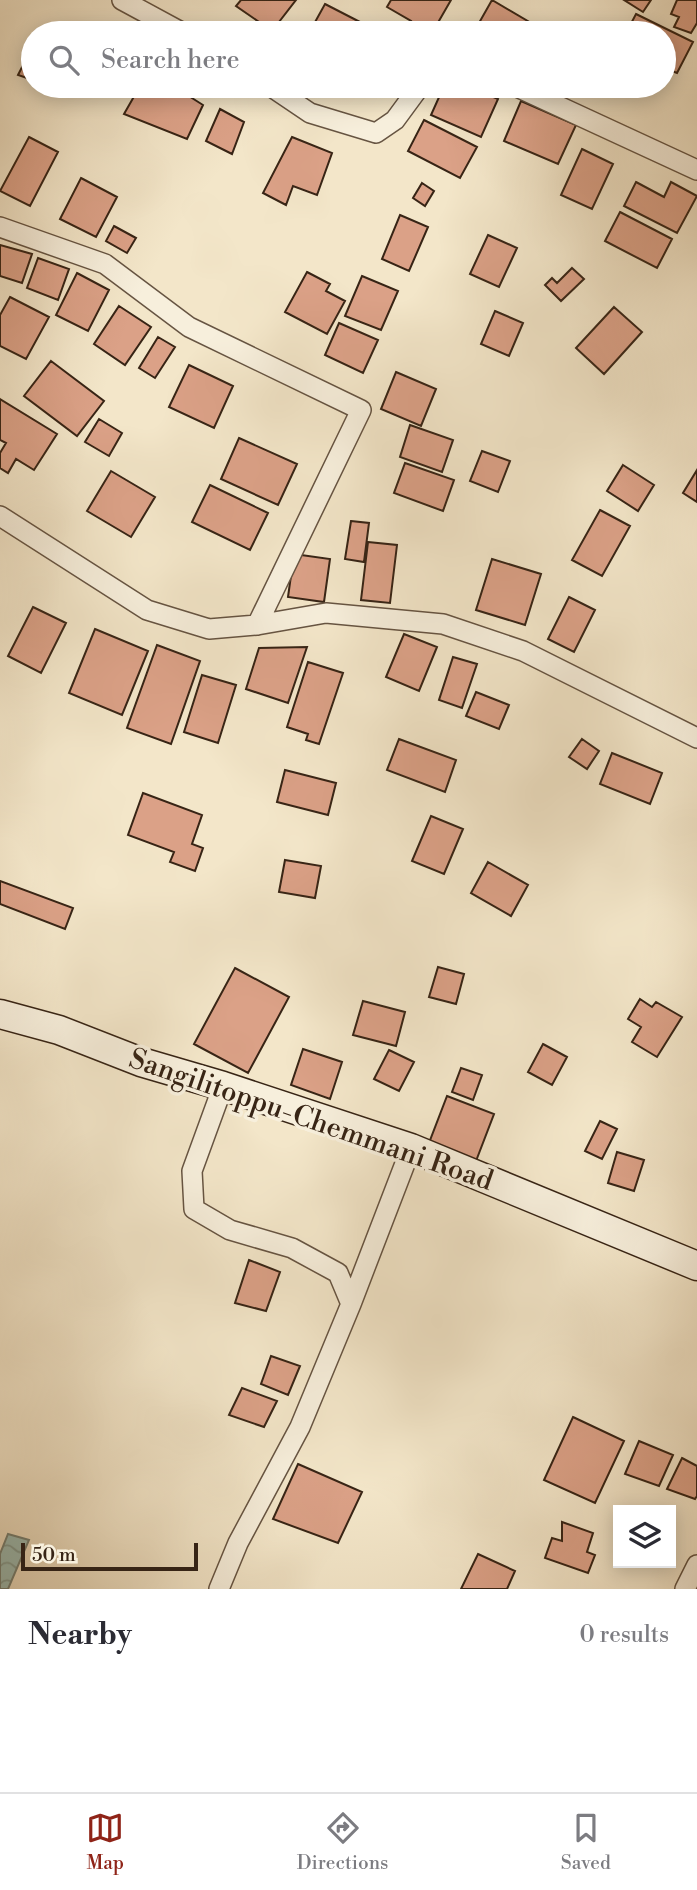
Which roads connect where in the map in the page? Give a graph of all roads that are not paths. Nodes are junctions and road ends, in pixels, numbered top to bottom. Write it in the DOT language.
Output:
graph roads {
  1 [pos="122,0"];
  2 [pos="161,21"];
  3 [pos="288,98"];
  4 [pos="411,98"];
  5 [pos="541,98"];
  6 [pos="697,170"];
  7 [pos="0,227"];
  8 [pos="0,516"];
  9 [pos="257,625"];
  10 [pos="697,738"];
  11 [pos="0,1014"];
  12 [pos="223,1086"];
  13 [pos="411,1148"];
  14 [pos="697,1266"];
  15 [pos="351,1304"];
  16 [pos="697,1565"];
  17 [pos="219,1589"];
  18 [pos="685,1589"];
  1 -- 2 [label="street"];
  3 -- 4 [label="street"];
  5 -- 6 [label="street"];
  7 -- 9 [label="street"];
  8 -- 9 [label="street"];
  9 -- 10 [label="street"];
  11 -- 12 [label="main road, Sangilitoppu-Chemmani Road"];
  12 -- 13 [label="main road, Sangilitoppu-Chemmani Road"];
  12 -- 15 [label="street"];
  13 -- 14 [label="main road, Sangilitoppu-Chemmani Road"];
  13 -- 15 [label="street"];
  15 -- 17 [label="street"];
  16 -- 18 [label="street"];
}
